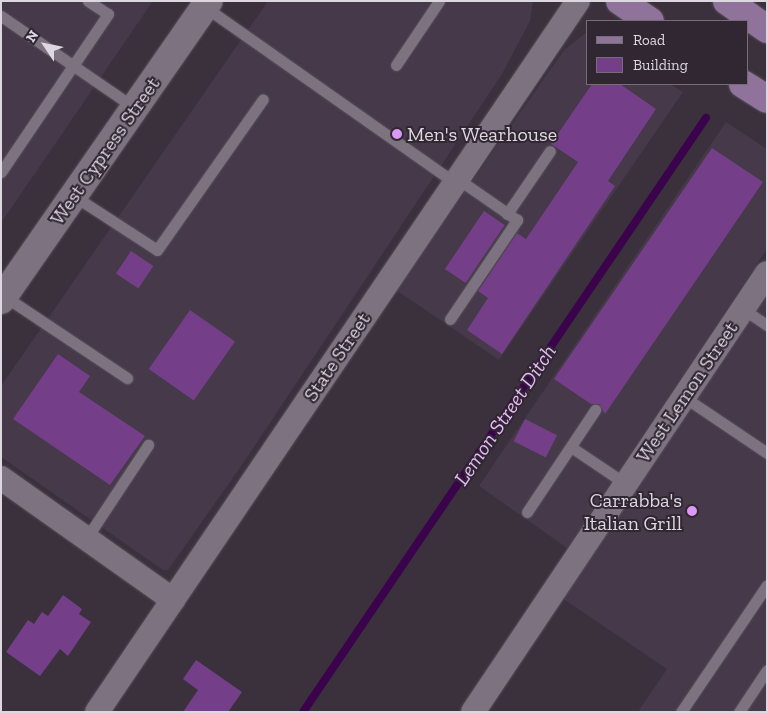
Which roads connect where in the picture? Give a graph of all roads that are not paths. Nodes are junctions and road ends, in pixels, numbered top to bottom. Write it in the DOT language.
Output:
graph roads {
  1 [pos="88,1"];
  2 [pos="440,1"];
  3 [pos="578,1"];
  4 [pos="620,1"];
  5 [pos="727,1"];
  6 [pos="207,4"];
  7 [pos="1,16"];
  8 [pos="648,20"];
  9 [pos="767,29"];
  10 [pos="73,65"];
  11 [pos="396,65"];
  12 [pos="744,85"];
  13 [pos="263,99"];
  14 [pos="767,100"];
  15 [pos="135,108"];
  16 [pos="550,151"];
  17 [pos="1,172"];
  18 [pos="457,181"];
  19 [pos="74,196"];
  20 [pos="507,214"];
  21 [pos="767,273"];
  22 [pos="3,298"];
  23 [pos="742,309"];
  24 [pos="450,319"];
  25 [pos="767,325"];
  26 [pos="127,378"];
  27 [pos="684,397"];
  28 [pos="595,410"];
  29 [pos="148,445"];
  30 [pos="571,447"];
  31 [pos="767,453"];
  32 [pos="1,478"];
  33 [pos="626,484"];
  34 [pos="527,512"];
  35 [pos="86,539"];
  36 [pos="767,586"];
  37 [pos="172,600"];
  38 [pos="767,670"];
  39 [pos="97,712"];
  40 [pos="474,712"];
  41 [pos="681,712"];
  42 [pos="738,712"];
  1 -- 10 [label="lane"];
  2 -- 11 [label="lane"];
  3 -- 18 [label="street, State Street"];
  4 -- 8 [label="main road"];
  5 -- 9 [label="main road"];
  6 -- 15 [label="street, West Cypress Street"];
  6 -- 18 [label="lane"];
  7 -- 10 [label="lane"];
  10 -- 15 [label="lane"];
  10 -- 17 [label="lane"];
  12 -- 14 [label="main road"];
  13 -- 19 [label="lane"];
  15 -- 19 [label="street, West Cypress Street"];
  16 -- 20 [label="lane"];
  18 -- 20 [label="lane"];
  18 -- 37 [label="street, State Street"];
  19 -- 22 [label="street, West Cypress Street"];
  20 -- 24 [label="lane"];
  21 -- 23 [label="street, West Lemon Street"];
  22 -- 26 [label="lane"];
  23 -- 25 [label="lane"];
  23 -- 27 [label="street, West Lemon Street"];
  27 -- 31 [label="lane"];
  27 -- 33 [label="street, West Lemon Street"];
  28 -- 30 [label="lane"];
  29 -- 35 [label="lane"];
  30 -- 33 [label="lane"];
  30 -- 34 [label="lane"];
  32 -- 35 [label="street"];
  33 -- 40 [label="street, West Lemon Street"];
  35 -- 37 [label="street"];
  36 -- 41 [label="lane"];
  37 -- 39 [label="street, State Street"];
  38 -- 42 [label="lane"];
}
